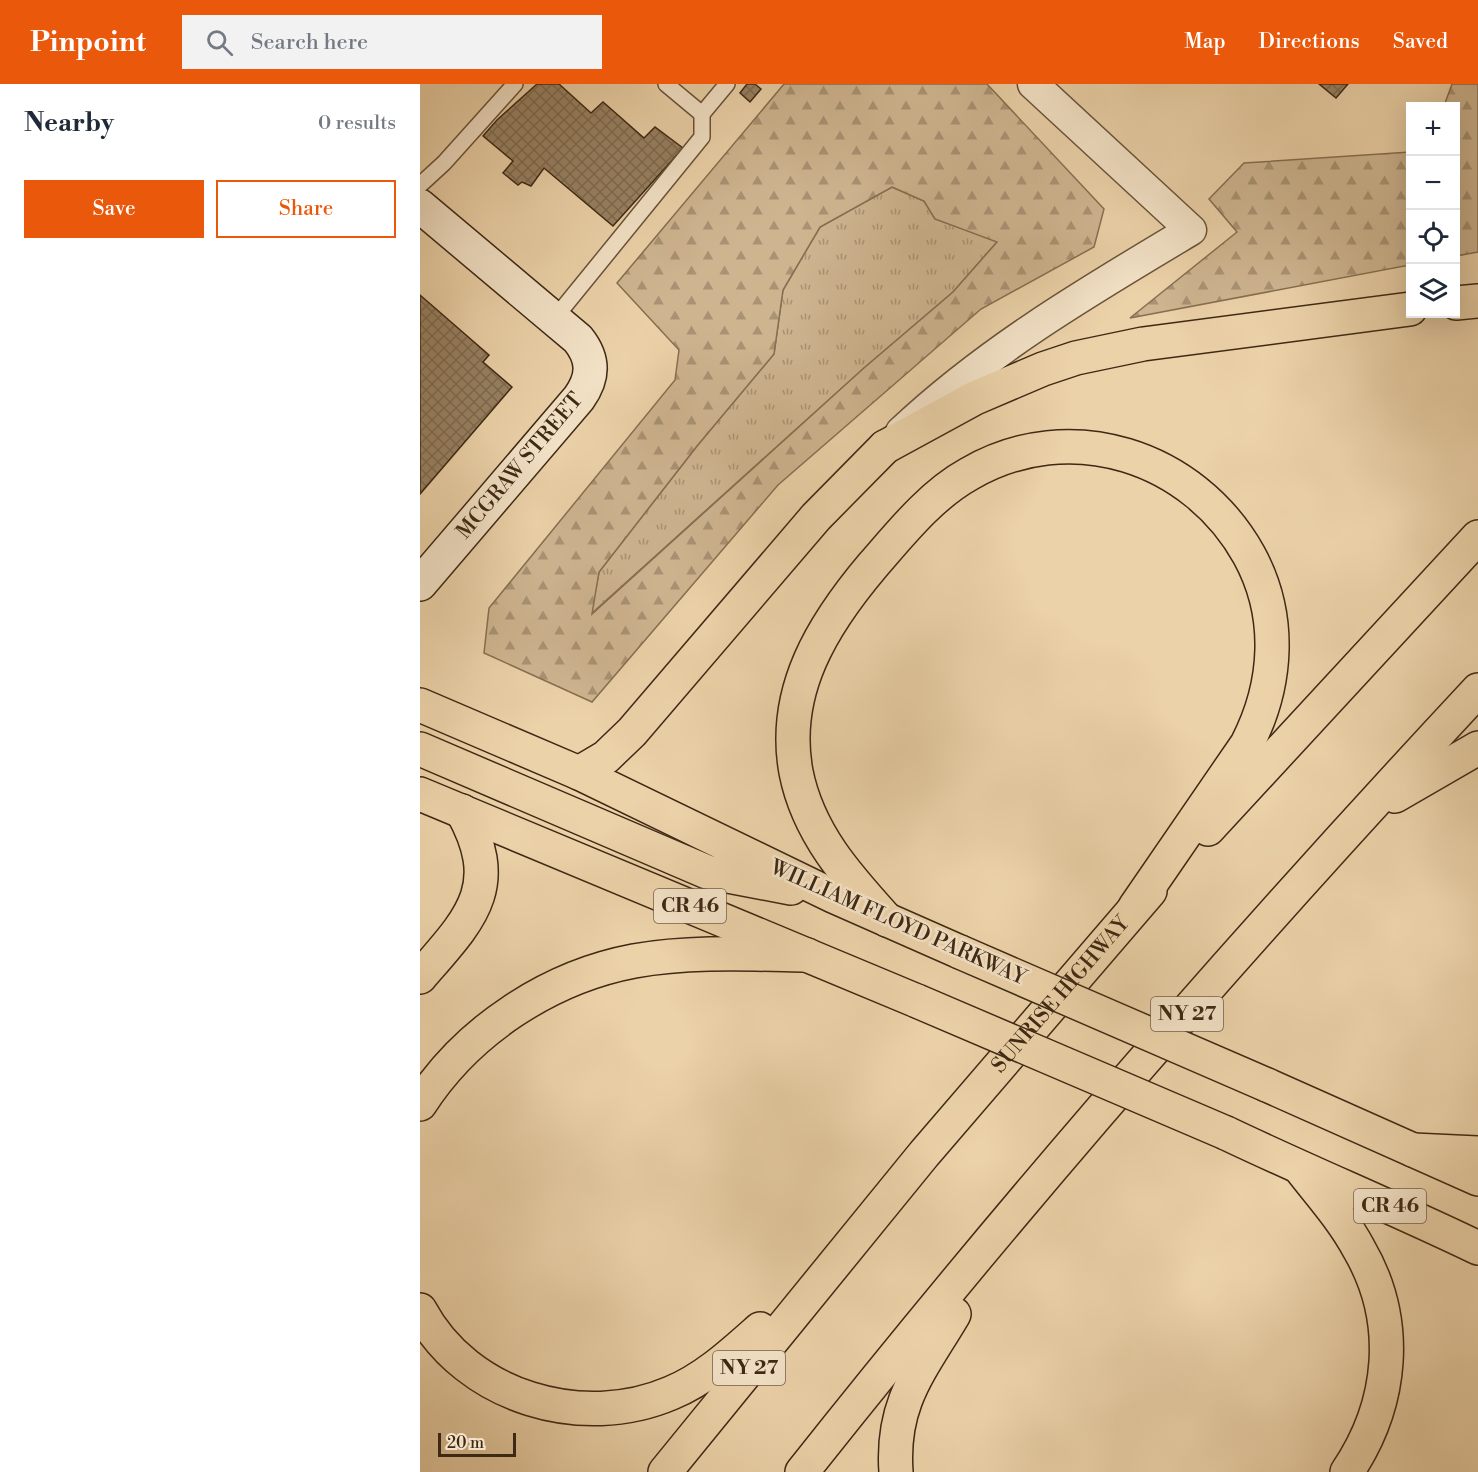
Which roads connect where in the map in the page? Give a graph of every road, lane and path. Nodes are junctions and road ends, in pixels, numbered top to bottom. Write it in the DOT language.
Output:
graph roads {
  1 [pos="515,84"];
  2 [pos="666,84"];
  3 [pos="727,84"];
  4 [pos="1033,84"];
  5 [pos="702,114"];
  6 [pos="420,185"];
  7 [pos="420,206"];
  8 [pos="1478,300"];
  9 [pos="1460,302"];
  10 [pos="1406,310"];
  11 [pos="566,329"];
  12 [pos="885,447"];
  13 [pos="1478,537"];
  14 [pos="420,584"];
  15 [pos="1478,690"];
  16 [pos="420,705"];
  17 [pos="1478,748"];
  18 [pos="420,749"];
  19 [pos="579,773"];
  20 [pos="420,794"];
  21 [pos="462,811"];
  22 [pos="1355,821"];
  23 [pos="833,896"];
  24 [pos="1136,907"];
  25 [pos="886,920"];
  26 [pos="807,955"];
  27 [pos="420,977"];
  28 [pos="420,1104"];
  29 [pos="1413,1150"];
  30 [pos="1478,1153"];
  31 [pos="1300,1168"];
  32 [pos="1478,1179"];
  33 [pos="1020,1207"];
  34 [pos="1478,1248"];
  35 [pos="833,1264"];
  36 [pos="420,1311"];
  37 [pos="665,1472"];
  38 [pos="802,1472"];
  39 [pos="896,1472"];
  40 [pos="1347,1472"];
  1 -- 6 [label="lane"];
  2 -- 5 [label="lane"];
  3 -- 5 [label="lane"];
  4 -- 12 [label="street"];
  5 -- 11 [label="lane"];
  7 -- 11 [label="main road"];
  8 -- 9 [label="highway"];
  10 -- 12 [label="highway"];
  11 -- 14 [label="main road, MCGRAW STREET"];
  12 -- 19 [label="highway"];
  13 -- 24 [label="highway, SUNRISE HIGHWAY / NY 27"];
  15 -- 22 [label="highway, NY 27"];
  16 -- 19 [label="highway, WILLIAM FLOYD PARKWAY / CR 46"];
  17 -- 22 [label="highway"];
  18 -- 23 [label="highway"];
  19 -- 23 [label="highway, WILLIAM FLOYD PARKWAY / CR 46"];
  20 -- 21 [label="highway, CR 46"];
  21 -- 26 [label="highway, CR 46"];
  21 -- 27 [label="highway"];
  22 -- 33 [label="highway, NY 27"];
  23 -- 25 [label="highway, WILLIAM FLOYD PARKWAY / CR 46"];
  24 -- 25 [label="highway"];
  24 -- 35 [label="highway, SUNRISE HIGHWAY / NY 27"];
  25 -- 29 [label="highway, WILLIAM FLOYD PARKWAY / CR 46, bridge"];
  26 -- 28 [label="highway"];
  26 -- 31 [label="highway, CR 46, bridge"];
  29 -- 30 [label="highway"];
  29 -- 32 [label="highway, WILLIAM FLOYD PARKWAY / CR 46"];
  31 -- 34 [label="highway, CR 46"];
  31 -- 40 [label="highway"];
  33 -- 38 [label="highway, NY 27"];
  33 -- 39 [label="highway"];
  35 -- 36 [label="highway"];
  35 -- 37 [label="highway, SUNRISE HIGHWAY / NY 27"];
}
